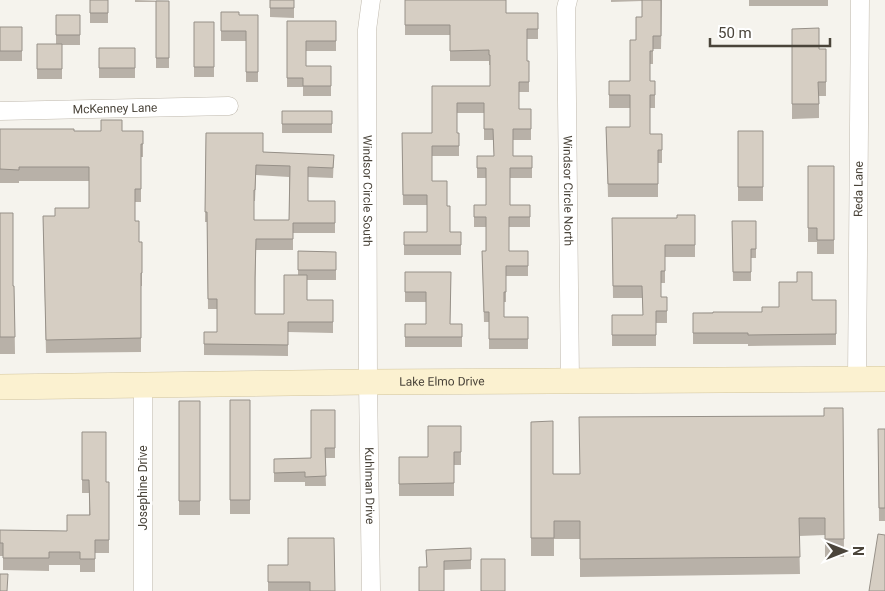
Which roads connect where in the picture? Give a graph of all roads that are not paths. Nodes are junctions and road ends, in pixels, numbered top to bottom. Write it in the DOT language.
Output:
graph roads {
  1 [pos="371,0"];
  2 [pos="568,0"];
  3 [pos="860,0"];
  4 [pos="229,106"];
  5 [pos="0,111"];
  6 [pos="857,379"];
  7 [pos="885,379"];
  8 [pos="570,381"];
  9 [pos="368,382"];
  10 [pos="143,384"];
  11 [pos="0,387"];
  12 [pos="143,591"];
  13 [pos="372,591"];
  1 -- 9 [label="street, Windsor Circle South"];
  2 -- 8 [label="street, Windsor Circle North"];
  3 -- 6 [label="street, Reda Lane"];
  4 -- 5 [label="street, McKenney Lane"];
  6 -- 7 [label="main road, Lake Elmo Drive"];
  6 -- 8 [label="main road, Lake Elmo Drive"];
  8 -- 9 [label="main road, Lake Elmo Drive"];
  9 -- 10 [label="main road, Lake Elmo Drive"];
  9 -- 13 [label="street, Kuhlman Drive"];
  10 -- 11 [label="main road, Lake Elmo Drive"];
  10 -- 12 [label="street, Josephine Drive"];
}
